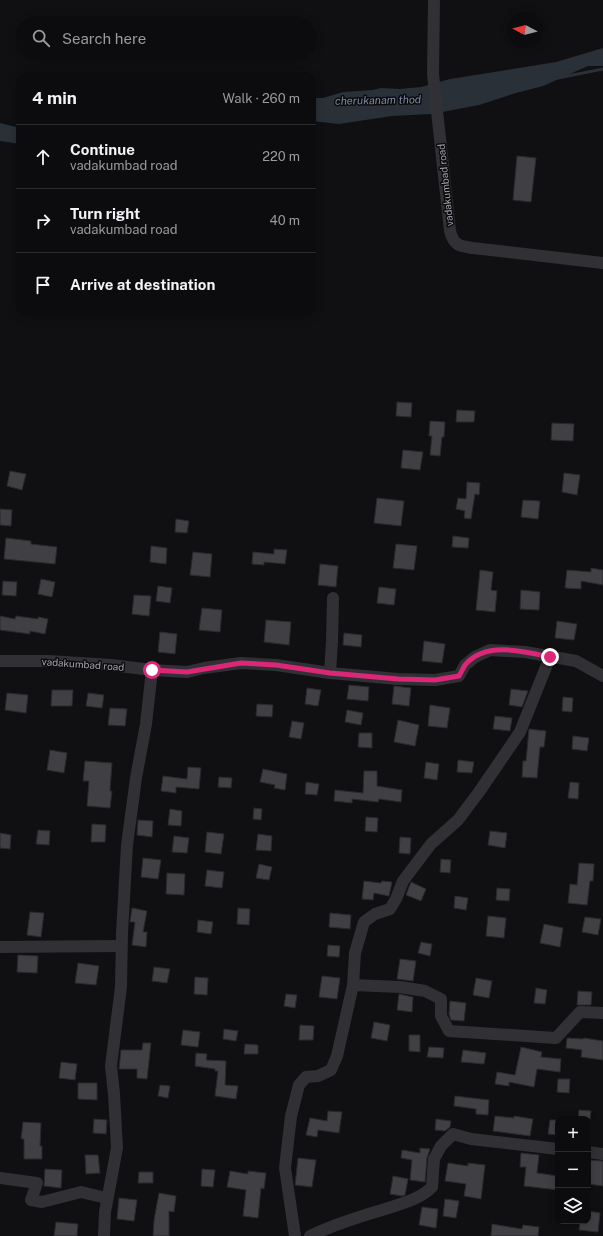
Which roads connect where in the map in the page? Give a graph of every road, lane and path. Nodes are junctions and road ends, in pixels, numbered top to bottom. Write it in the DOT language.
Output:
graph roads {
  1 [pos="434,0"];
  2 [pos="603,263"];
  3 [pos="333,598"];
  4 [pos="550,657"];
  5 [pos="0,661"];
  6 [pos="152,670"];
  7 [pos="330,673"];
  8 [pos="603,676"];
  9 [pos="121,946"];
  10 [pos="0,947"];
  11 [pos="353,985"];
  12 [pos="603,1013"];
  13 [pos="555,1149"];
  14 [pos="591,1152"];
  15 [pos="603,1154"];
  16 [pos="0,1178"];
  17 [pos="102,1198"];
  18 [pos="316,1235"];
  19 [pos="104,1236"];
  20 [pos="295,1236"];
  1 -- 2 [label="street, vadakumbad road"];
  3 -- 7 [label="street"];
  4 -- 7 [label="street, vadakumbad road"];
  4 -- 8 [label="street, vadakumbad road"];
  4 -- 11 [label="street"];
  5 -- 6 [label="street, vadakumbad road"];
  6 -- 7 [label="street, vadakumbad road"];
  6 -- 9 [label="street"];
  9 -- 10 [label="street"];
  9 -- 19 [label="street"];
  11 -- 12 [label="street"];
  11 -- 20 [label="street"];
  13 -- 18 [label="street"];
  14 -- 15 [label="street"];
  16 -- 17 [label="street"];
}
